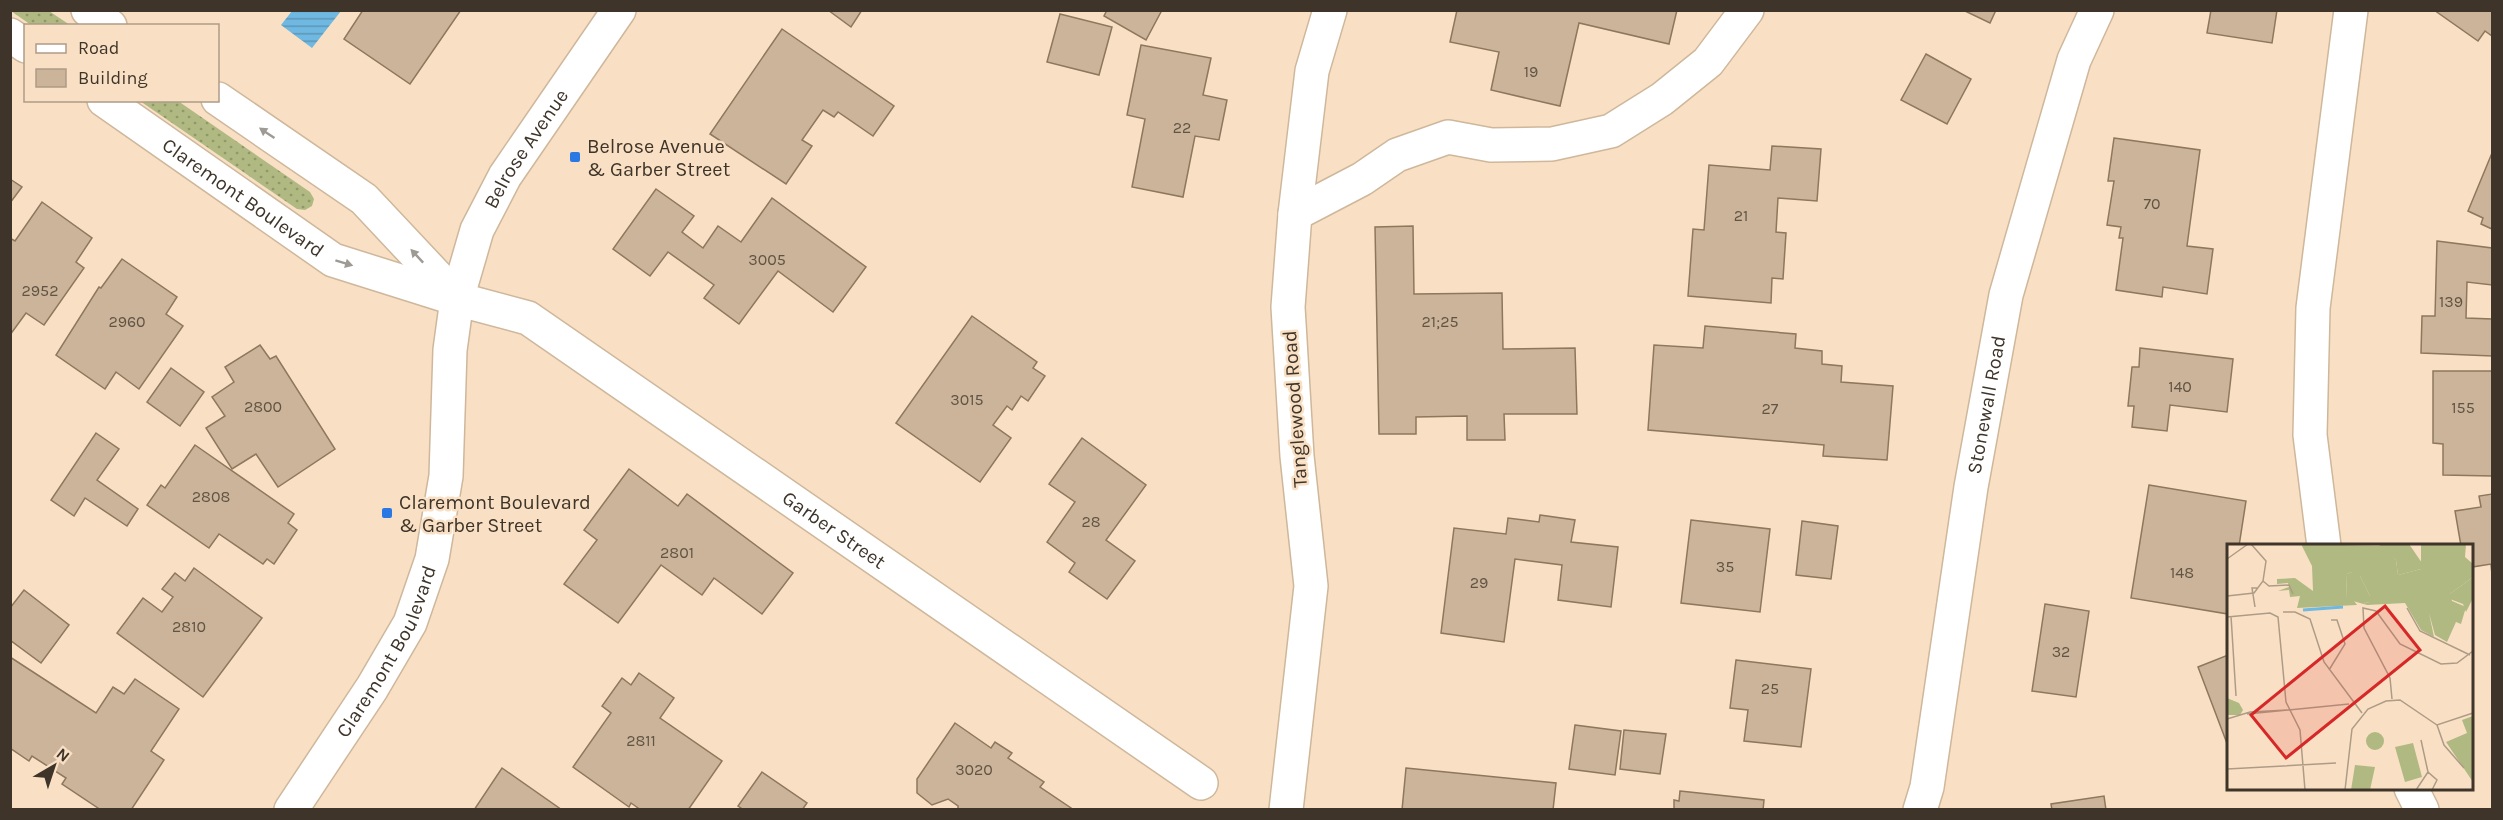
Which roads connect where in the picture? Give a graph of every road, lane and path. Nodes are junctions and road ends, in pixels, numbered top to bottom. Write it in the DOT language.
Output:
graph roads {
  1 [pos="88,10"];
  2 [pos="619,10"];
  3 [pos="1330,10"];
  4 [pos="1747,10"];
  5 [pos="2097,10"];
  6 [pos="2351,10"];
  7 [pos="107,24"];
  8 [pos="10,35"];
  9 [pos="24,45"];
  10 [pos="219,100"];
  11 [pos="107,102"];
  12 [pos="1295,214"];
  13 [pos="457,299"];
  14 [pos="2324,544"];
  15 [pos="1201,783"];
  16 [pos="2412,790"];
  17 [pos="291,810"];
  18 [pos="1286,810"];
  19 [pos="1920,810"];
  20 [pos="2422,810"];
  1 -- 7 [label="street"];
  2 -- 13 [label="street, Belrose Avenue"];
  3 -- 12 [label="street, Tanglewood Road"];
  4 -- 12 [label="street"];
  5 -- 19 [label="street, Stonewall Road"];
  6 -- 14 [label="street"];
  8 -- 9 [label="street"];
  13 -- 10 [label="street, one-way"];
  11 -- 13 [label="street, Claremont Boulevard, one-way"];
  12 -- 18 [label="street, Tanglewood Road"];
  13 -- 15 [label="street, Garber Street"];
  13 -- 17 [label="street, Claremont Boulevard"];
  16 -- 20 [label="street"];
}
